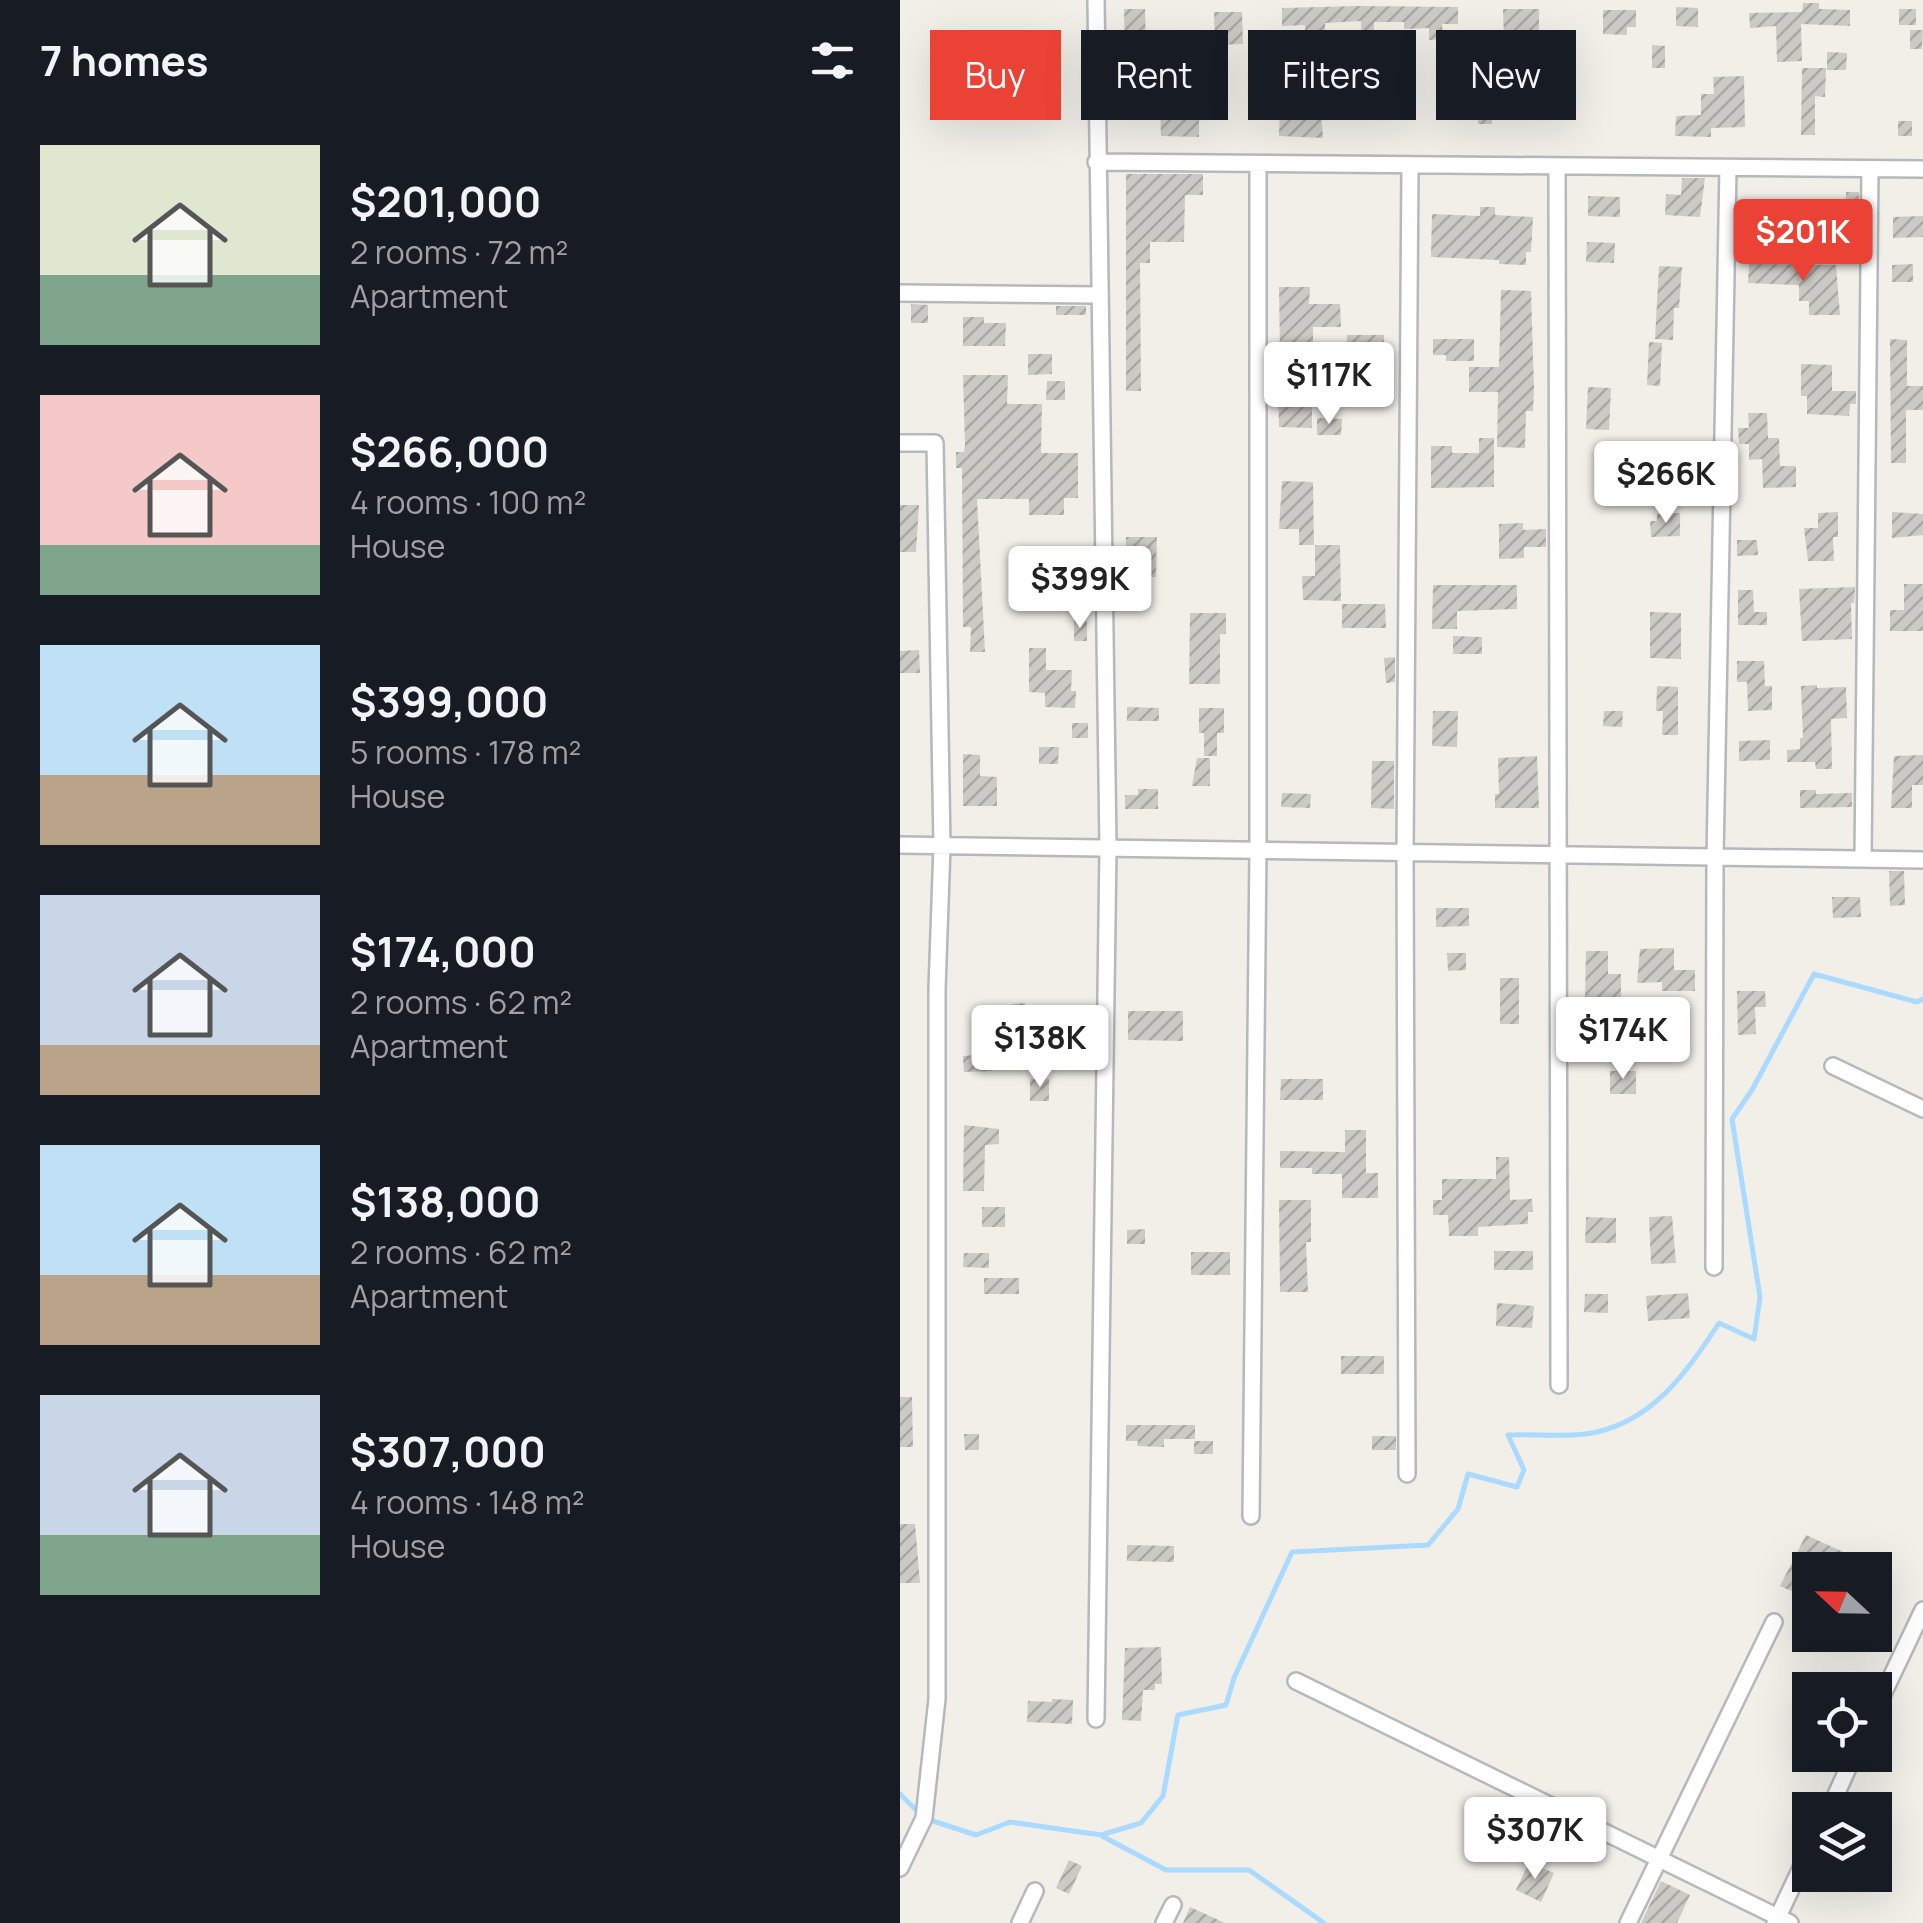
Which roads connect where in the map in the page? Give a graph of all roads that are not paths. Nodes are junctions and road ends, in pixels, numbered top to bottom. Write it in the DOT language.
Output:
graph roads {
  1 [pos="1096,0"];
  2 [pos="1096,162"];
  3 [pos="1258,164"];
  4 [pos="1410,165"];
  5 [pos="1557,166"];
  6 [pos="1728,168"];
  7 [pos="1870,169"];
  8 [pos="1923,169"];
  9 [pos="900,293"];
  10 [pos="1100,295"];
  11 [pos="900,443"];
  12 [pos="900,845"];
  13 [pos="942,846"];
  14 [pos="1108,848"];
  15 [pos="1258,849"];
  16 [pos="1405,853"];
  17 [pos="1558,855"];
  18 [pos="1715,858"];
  19 [pos="1863,860"];
  20 [pos="1923,860"];
  21 [pos="1833,1066"];
  22 [pos="1923,1109"];
  23 [pos="1714,1267"];
  24 [pos="1559,1386"];
  25 [pos="1408,1474"];
  26 [pos="1251,1516"];
  27 [pos="1923,1610"];
  28 [pos="1774,1622"];
  29 [pos="1892,1676"];
  30 [pos="1296,1681"];
  31 [pos="1096,1719"];
  32 [pos="1659,1859"];
  33 [pos="900,1868"];
  34 [pos="1035,1891"];
  35 [pos="1793,1892"];
  36 [pos="1173,1905"];
  37 [pos="1781,1921"];
  38 [pos="1020,1923"];
  39 [pos="1164,1923"];
  40 [pos="1628,1923"];
  1 -- 2 [label="street"];
  2 -- 3 [label="street"];
  2 -- 10 [label="street"];
  3 -- 4 [label="street"];
  3 -- 15 [label="street"];
  4 -- 5 [label="street"];
  4 -- 16 [label="street"];
  5 -- 6 [label="street"];
  5 -- 17 [label="street"];
  6 -- 7 [label="street"];
  6 -- 18 [label="street"];
  7 -- 8 [label="street"];
  7 -- 19 [label="street"];
  9 -- 10 [label="street"];
  10 -- 14 [label="street"];
  11 -- 13 [label="street"];
  12 -- 13 [label="street"];
  13 -- 14 [label="street"];
  13 -- 33 [label="street"];
  14 -- 15 [label="street"];
  14 -- 31 [label="street"];
  15 -- 16 [label="street"];
  15 -- 26 [label="street"];
  16 -- 17 [label="street"];
  16 -- 25 [label="street"];
  17 -- 18 [label="street"];
  17 -- 24 [label="street"];
  18 -- 19 [label="street"];
  18 -- 23 [label="street"];
  19 -- 20 [label="street"];
  21 -- 22 [label="street"];
  27 -- 29 [label="street"];
  28 -- 32 [label="street"];
  30 -- 32 [label="street"];
  32 -- 37 [label="street"];
  32 -- 40 [label="street"];
  34 -- 38 [label="street"];
  35 -- 37 [label="street"];
  36 -- 39 [label="street"];
}
